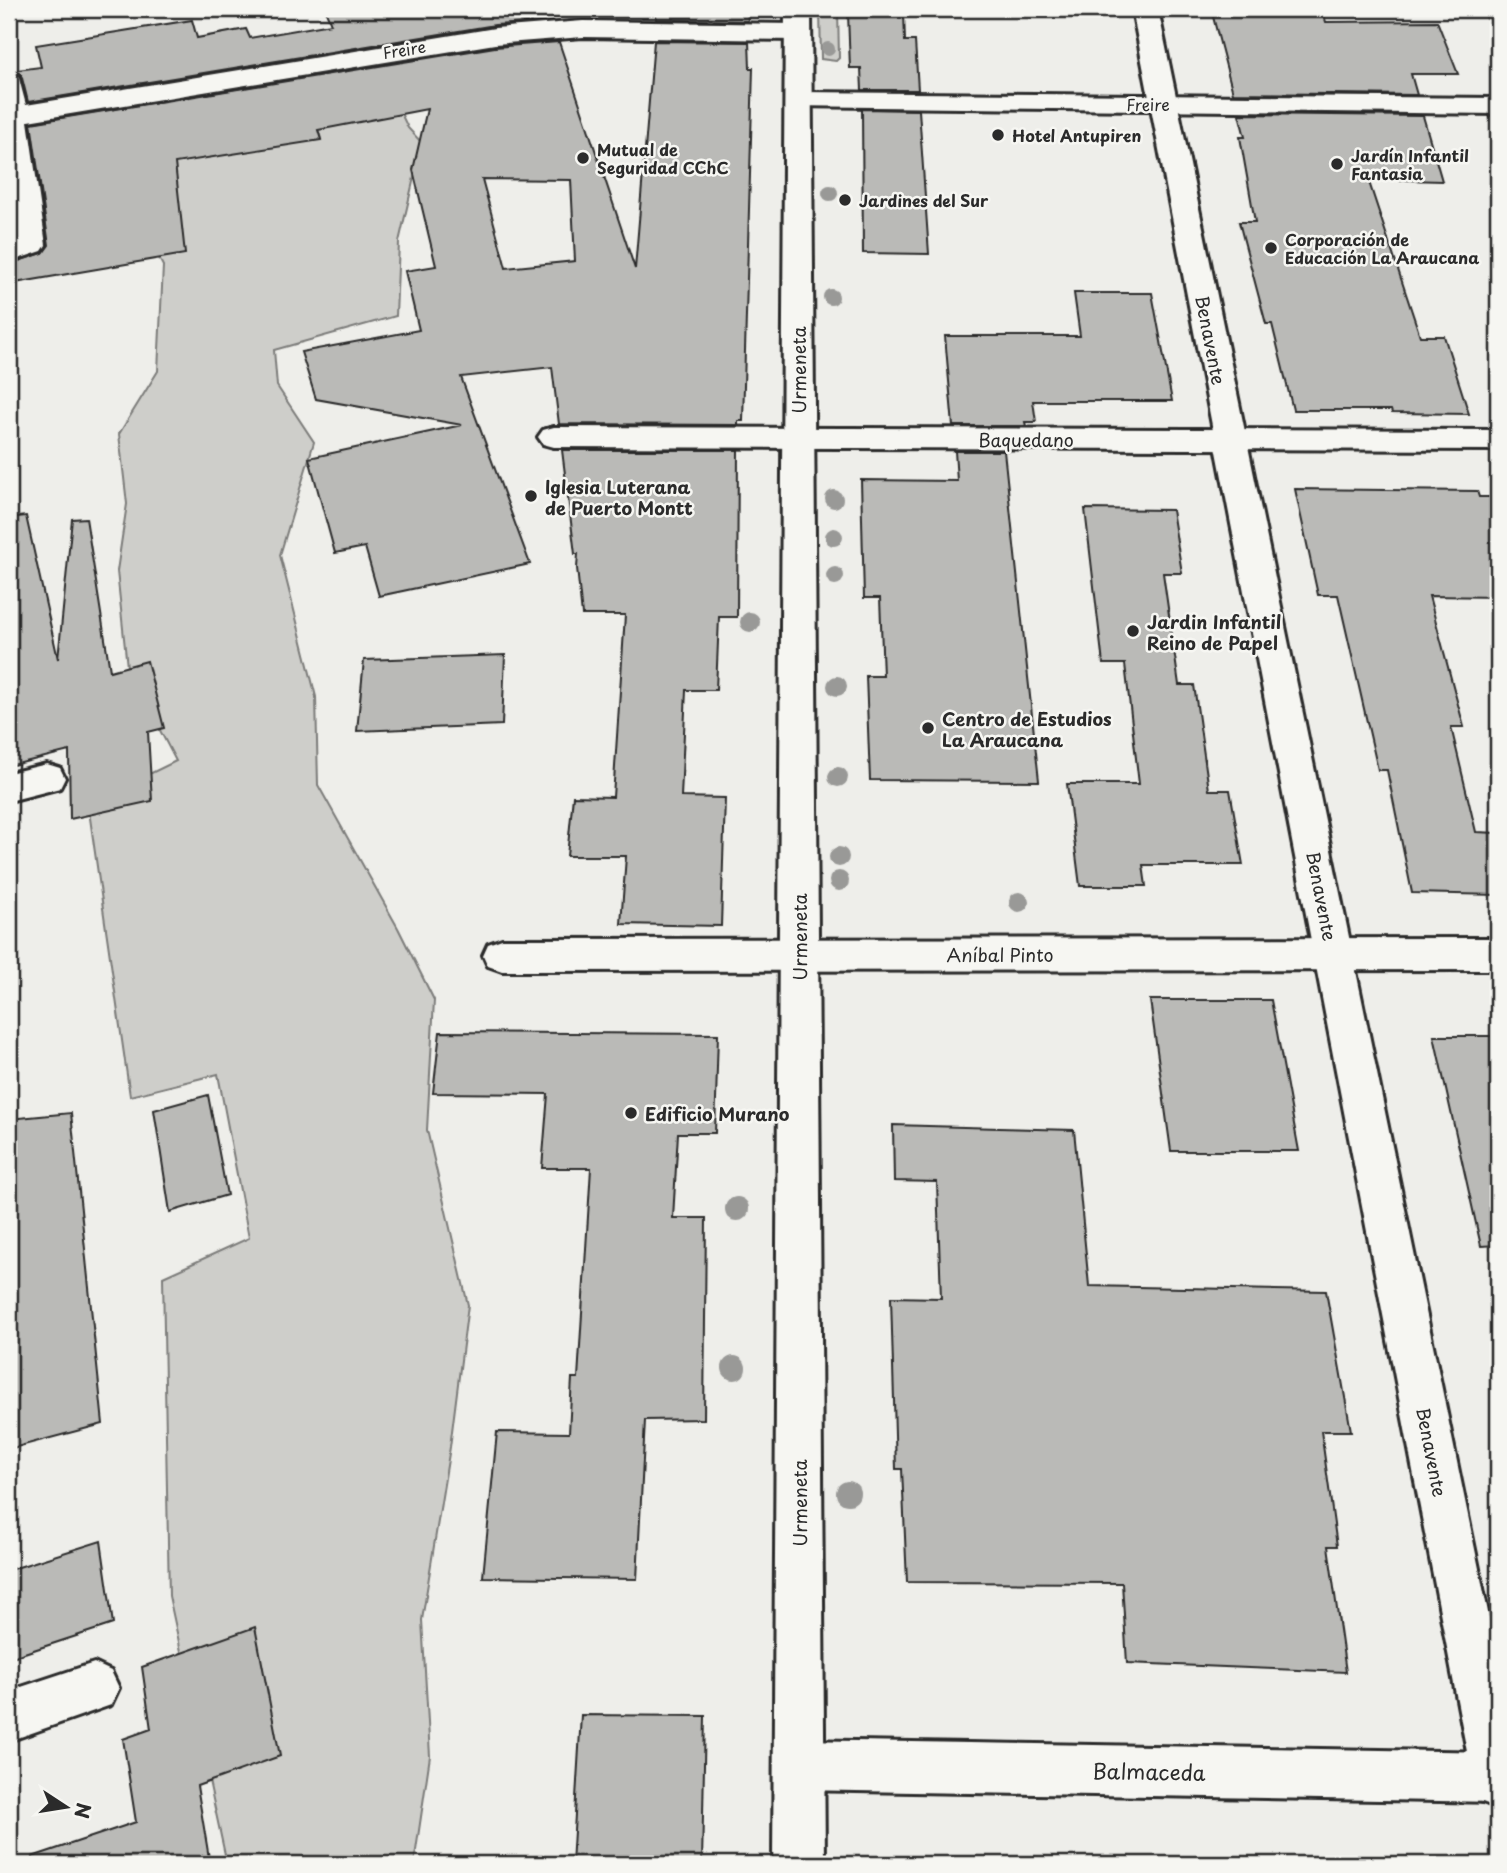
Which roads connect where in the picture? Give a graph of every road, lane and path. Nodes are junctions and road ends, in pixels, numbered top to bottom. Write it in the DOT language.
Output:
graph roads {
  1 [pos="1145,9"];
  2 [pos="798,20"];
  3 [pos="9,81"];
  4 [pos="798,100"];
  5 [pos="1164,104"];
  6 [pos="1498,106"];
  7 [pos="14,115"];
  8 [pos="20,249"];
  9 [pos="554,437"];
  10 [pos="798,438"];
  11 [pos="1231,439"];
  12 [pos="1498,440"];
  13 [pos="47,778"];
  14 [pos="9,787"];
  15 [pos="798,954"];
  16 [pos="1333,954"];
  17 [pos="1498,954"];
  18 [pos="502,955"];
  19 [pos="94,1688"];
  20 [pos="9,1716"];
  21 [pos="799,1765"];
  22 [pos="1498,1779"];
  23 [pos="799,1864"];
  1 -- 5 [label="street, Benavente"];
  2 -- 4 [label="street, Urmeneta"];
  2 -- 7 [label="street, Freire"];
  3 -- 7 [label="street"];
  4 -- 5 [label="street, Freire"];
  4 -- 10 [label="street, Urmeneta"];
  5 -- 6 [label="street, Freire"];
  5 -- 11 [label="street, Benavente"];
  7 -- 8 [label="street"];
  9 -- 10 [label="street, Baquedano"];
  10 -- 11 [label="street, Baquedano"];
  10 -- 15 [label="street, Urmeneta"];
  11 -- 12 [label="street, Baquedano"];
  11 -- 16 [label="street, Benavente"];
  13 -- 14 [label="street"];
  15 -- 16 [label="street, Aníbal Pinto"];
  15 -- 18 [label="street, Aníbal Pinto"];
  15 -- 21 [label="street, Urmeneta"];
  16 -- 17 [label="street, Aníbal Pinto"];
  16 -- 22 [label="street, Benavente"];
  19 -- 20 [label="street"];
  21 -- 22 [label="street, Balmaceda"];
  21 -- 23 [label="street, Urmeneta"];
}
